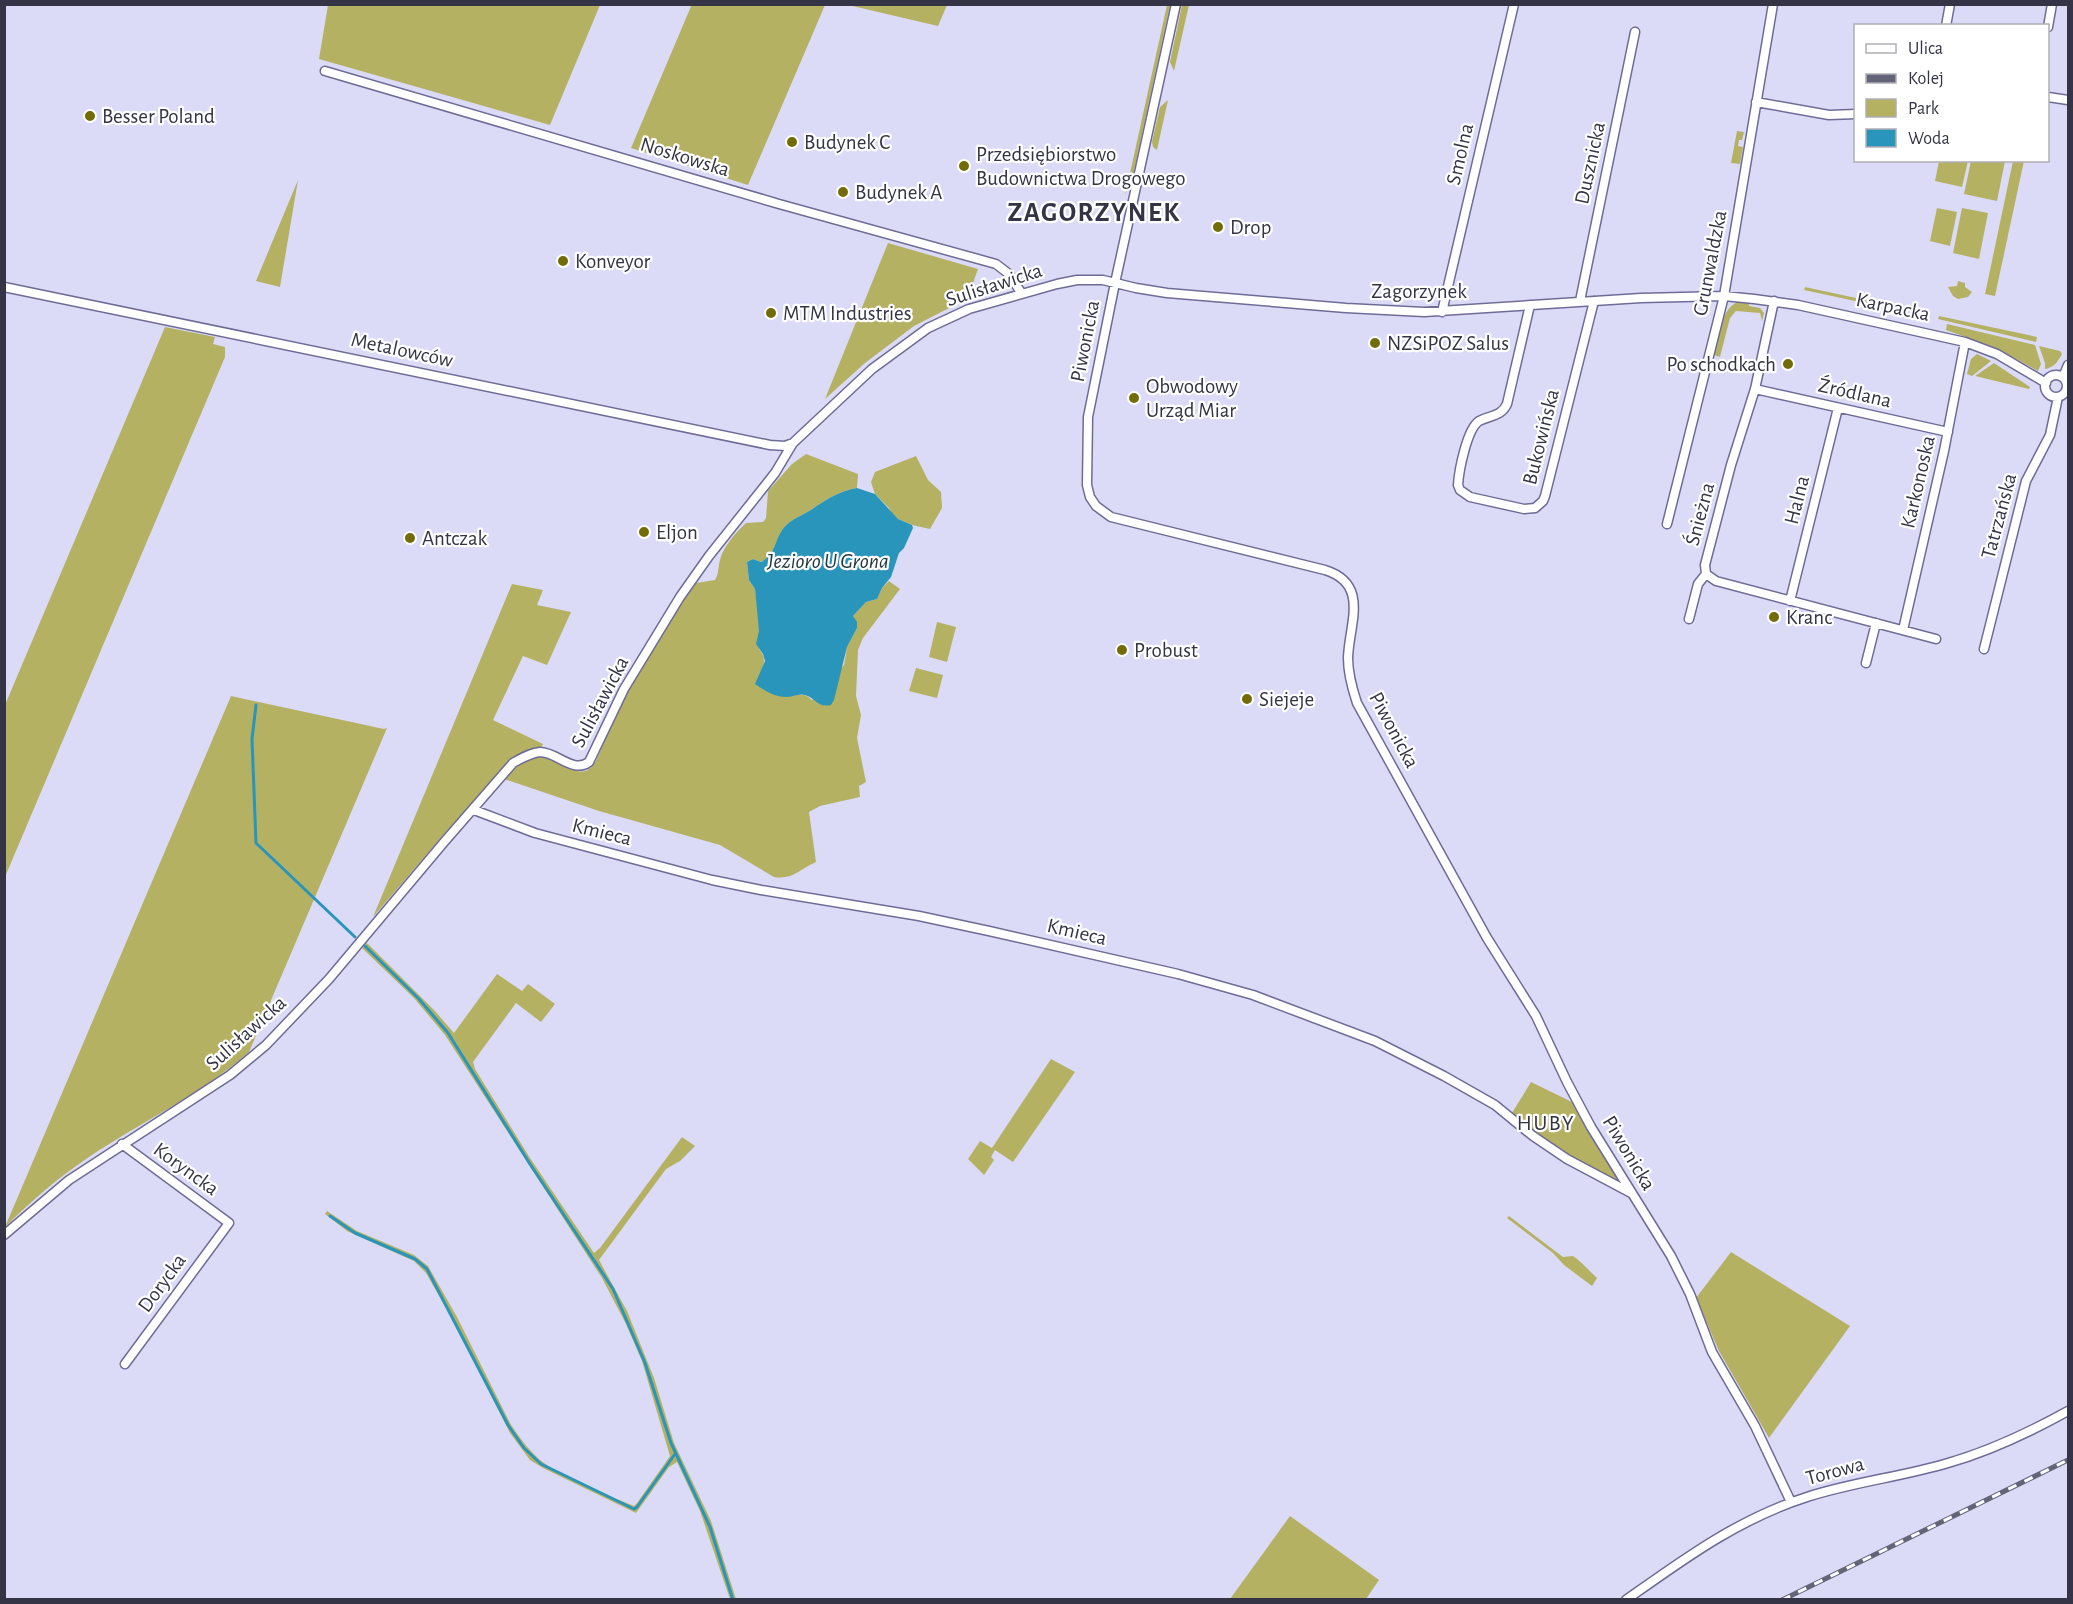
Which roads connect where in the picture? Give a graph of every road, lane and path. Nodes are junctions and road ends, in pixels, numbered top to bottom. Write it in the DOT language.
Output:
graph roads {
  1 [pos="1176,4"];
  2 [pos="1514,4"];
  3 [pos="1773,4"];
  4 [pos="1950,4"];
  5 [pos="2052,4"];
  6 [pos="1946,24"];
  7 [pos="2049,24"];
  8 [pos="1635,32"];
  9 [pos="325,71"];
  10 [pos="2049,97"];
  11 [pos="2068,100"];
  12 [pos="1756,102"];
  13 [pos="1854,114"];
  14 [pos="1115,283"];
  15 [pos="4,287"];
  16 [pos="1023,294"];
  17 [pos="1724,296"];
  18 [pos="1594,300"];
  19 [pos="1774,301"];
  20 [pos="1580,302"];
  21 [pos="1530,305"];
  22 [pos="1442,312"];
  23 [pos="1965,342"];
  24 [pos="2068,365"];
  25 [pos="2063,377"];
  26 [pos="2046,383"];
  27 [pos="1755,389"];
  28 [pos="2063,397"];
  29 [pos="1838,408"];
  30 [pos="1948,432"];
  31 [pos="793,443"];
  32 [pos="1667,524"];
  33 [pos="1706,574"];
  34 [pos="1790,601"];
  35 [pos="1689,619"];
  36 [pos="1876,623"];
  37 [pos="1903,630"];
  38 [pos="1936,639"];
  39 [pos="1984,649"];
  40 [pos="1866,663"];
  41 [pos="474,810"];
  42 [pos="122,1144"];
  43 [pos="1632,1193"];
  44 [pos="229,1223"];
  45 [pos="4,1235"];
  46 [pos="126,1364"];
  47 [pos="2068,1411"];
  48 [pos="1791,1502"];
  49 [pos="1626,1599"];
  1 -- 14 [label="street, Piwonicka"];
  2 -- 22 [label="street, Smolna"];
  3 -- 12 [label="street, Grunwaldzka"];
  4 -- 6 [label="street"];
  5 -- 7 [label="street"];
  8 -- 20 [label="street, Dusznicka"];
  9 -- 16 [label="street, Noskowska"];
  10 -- 11 [label="street"];
  12 -- 13 [label="street"];
  12 -- 17 [label="street, Grunwaldzka"];
  14 -- 16 [label="street, Sulisławicka"];
  14 -- 22 [label="street, Zagorzynek"];
  14 -- 43 [label="street, Piwonicka"];
  15 -- 31 [label="street, Metalowców"];
  16 -- 31 [label="street, Sulisławicka"];
  17 -- 18 [label="street, Zagorzynek"];
  17 -- 19 [label="street, Karpacka"];
  17 -- 32 [label="street, Grunwaldzka"];
  18 -- 20 [label="street, Zagorzynek"];
  18 -- 21 [label="street, Bukowińska"];
  19 -- 23 [label="street, Karpacka"];
  19 -- 27 [label="street, Śnieżna"];
  20 -- 21 [label="street, Zagorzynek"];
  21 -- 22 [label="street, Zagorzynek"];
  23 -- 26 [label="street, Karpacka"];
  23 -- 30 [label="street, Karkonoska"];
  24 -- 25 [label="street"];
  25 -- 26 [label="street"];
  25 -- 28 [label="street"];
  26 -- 28 [label="street"];
  27 -- 29 [label="street, Źródlana"];
  27 -- 33 [label="street, Śnieżna"];
  28 -- 39 [label="street, Tatrzańska"];
  29 -- 30 [label="street, Źródlana"];
  29 -- 34 [label="street, Halna"];
  30 -- 37 [label="street, Karkonoska"];
  31 -- 41 [label="street, Sulisławicka"];
  33 -- 34 [label="street, Śnieżna"];
  33 -- 35 [label="street"];
  34 -- 36 [label="street, Śnieżna"];
  36 -- 37 [label="street, Śnieżna"];
  36 -- 40 [label="street"];
  37 -- 38 [label="street, Śnieżna"];
  41 -- 42 [label="street, Sulisławicka"];
  41 -- 43 [label="street, Kmieca"];
  42 -- 44 [label="street, Koryncka"];
  42 -- 45 [label="street, Sulisławicka"];
  43 -- 48 [label="street, Piwonicka"];
  44 -- 46 [label="street, Dorycka"];
  47 -- 48 [label="street, Torowa"];
  48 -- 49 [label="street, Torowa"];
}
